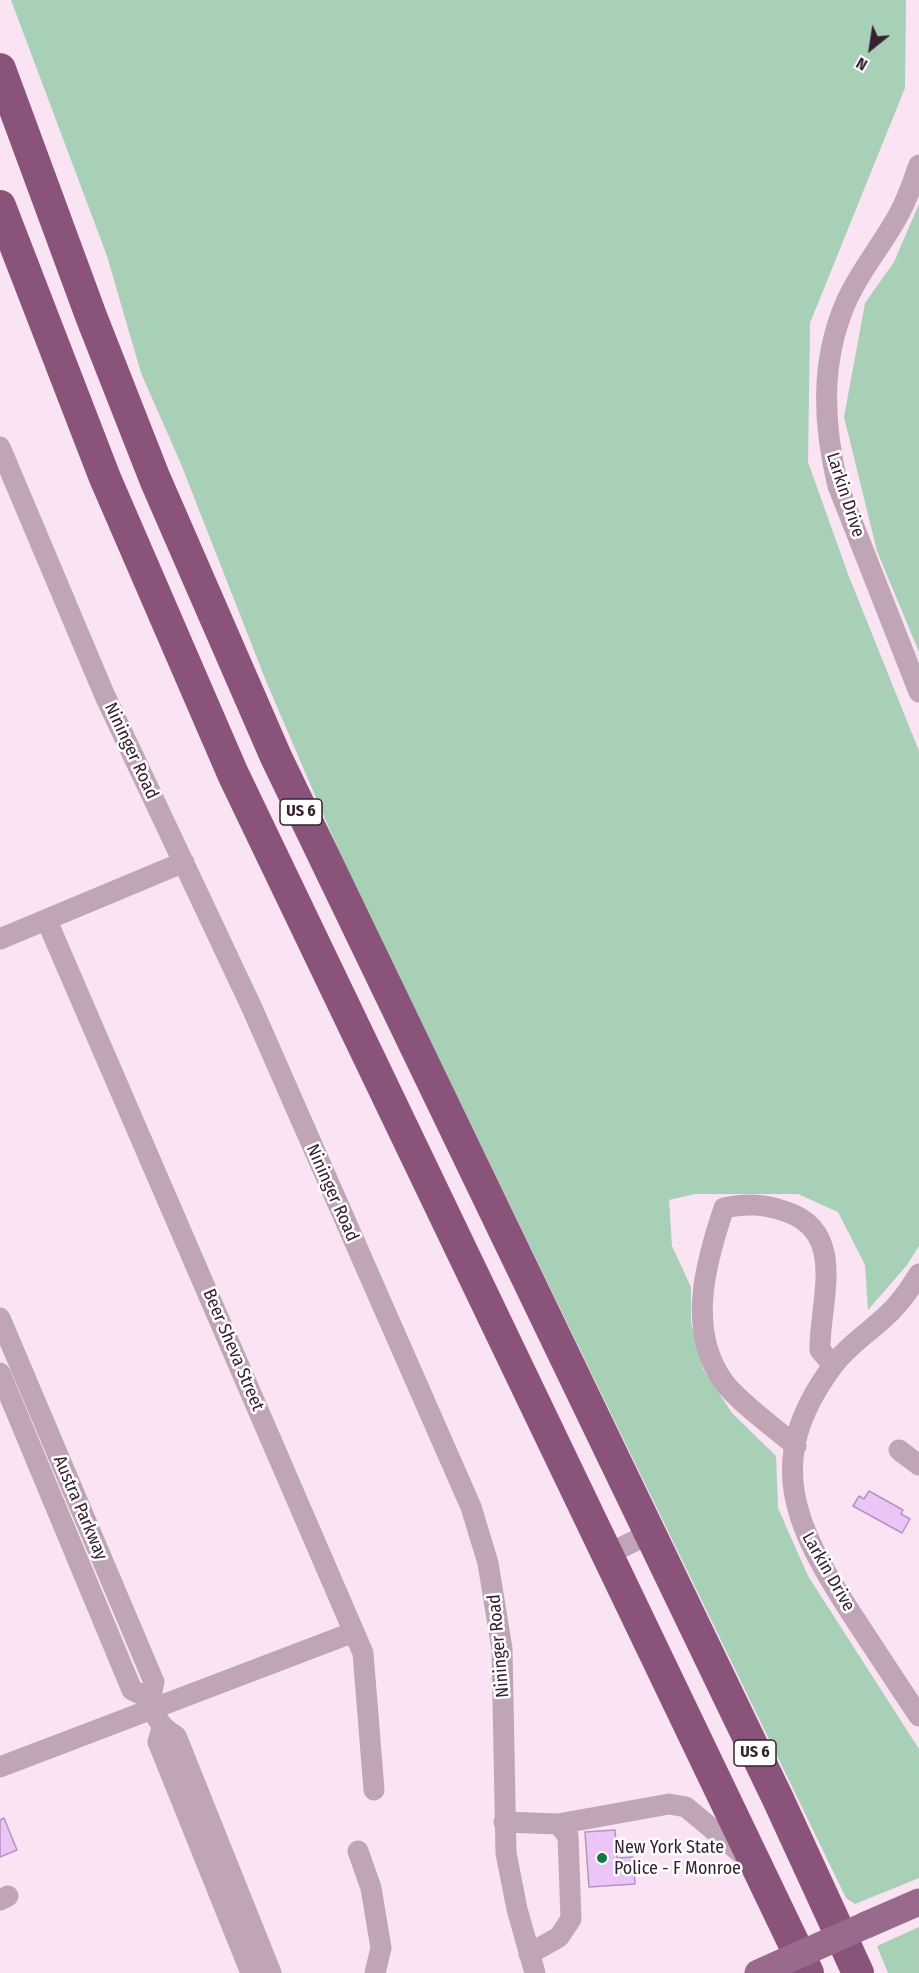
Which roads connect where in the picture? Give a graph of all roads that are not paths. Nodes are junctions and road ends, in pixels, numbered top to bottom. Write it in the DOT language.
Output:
graph roads {
  1 [pos="0,69"];
  2 [pos="919,165"];
  3 [pos="0,206"];
  4 [pos="0,447"];
  5 [pos="919,692"];
  6 [pos="184,862"];
  7 [pos="47,921"];
  8 [pos="0,939"];
  9 [pos="919,1274"];
  10 [pos="0,1318"];
  11 [pos="833,1365"];
  12 [pos="0,1373"];
  13 [pos="796,1446"];
  14 [pos="899,1450"];
  15 [pos="919,1464"];
  16 [pos="650,1534"];
  17 [pos="608,1554"];
  18 [pos="354,1632"];
  19 [pos="151,1703"];
  20 [pos="919,1716"];
  21 [pos="162,1728"];
  22 [pos="0,1767"];
  23 [pos="374,1790"];
  24 [pos="504,1822"];
  25 [pos="558,1824"];
  26 [pos="358,1851"];
  27 [pos="760,1868"];
  28 [pos="919,1902"];
  29 [pos="532,1964"];
  30 [pos="251,1973"];
  31 [pos="271,1973"];
  32 [pos="375,1973"];
  33 [pos="758,1973"];
  34 [pos="808,1973"];
  35 [pos="858,1973"];
  1 -- 16 [label="highway, US 6"];
  2 -- 5 [label="street, Larkin Drive"];
  3 -- 17 [label="highway, US 6"];
  4 -- 6 [label="street, Nininger Road"];
  6 -- 7 [label="street"];
  6 -- 24 [label="street, Nininger Road"];
  7 -- 8 [label="street"];
  7 -- 18 [label="street, Beer Sheva Street"];
  9 -- 11 [label="street, Larkin Drive"];
  10 -- 19 [label="street, Austra Parkway"];
  11 -- 13 [label="street, Larkin Drive"];
  11 -- 13 [label="street"];
  12 -- 19 [label="street, Austra Parkway"];
  13 -- 20 [label="street, Larkin Drive"];
  14 -- 15 [label="street"];
  16 -- 17 [label="street"];
  16 -- 35 [label="highway, US 6"];
  17 -- 27 [label="highway, US 6"];
  18 -- 19 [label="street"];
  18 -- 23 [label="street, Beer Sheva Street"];
  19 -- 21 [label="street, Austra Parkway"];
  19 -- 22 [label="street"];
  21 -- 30 [label="street, Austra Parkway"];
  21 -- 31 [label="street, Austra Parkway"];
  24 -- 25 [label="street"];
  24 -- 29 [label="street, Nininger Road"];
  25 -- 27 [label="street"];
  25 -- 29 [label="street"];
  26 -- 32 [label="street"];
  27 -- 34 [label="highway, US 6"];
  28 -- 33 [label="main road, bridge"];
}
